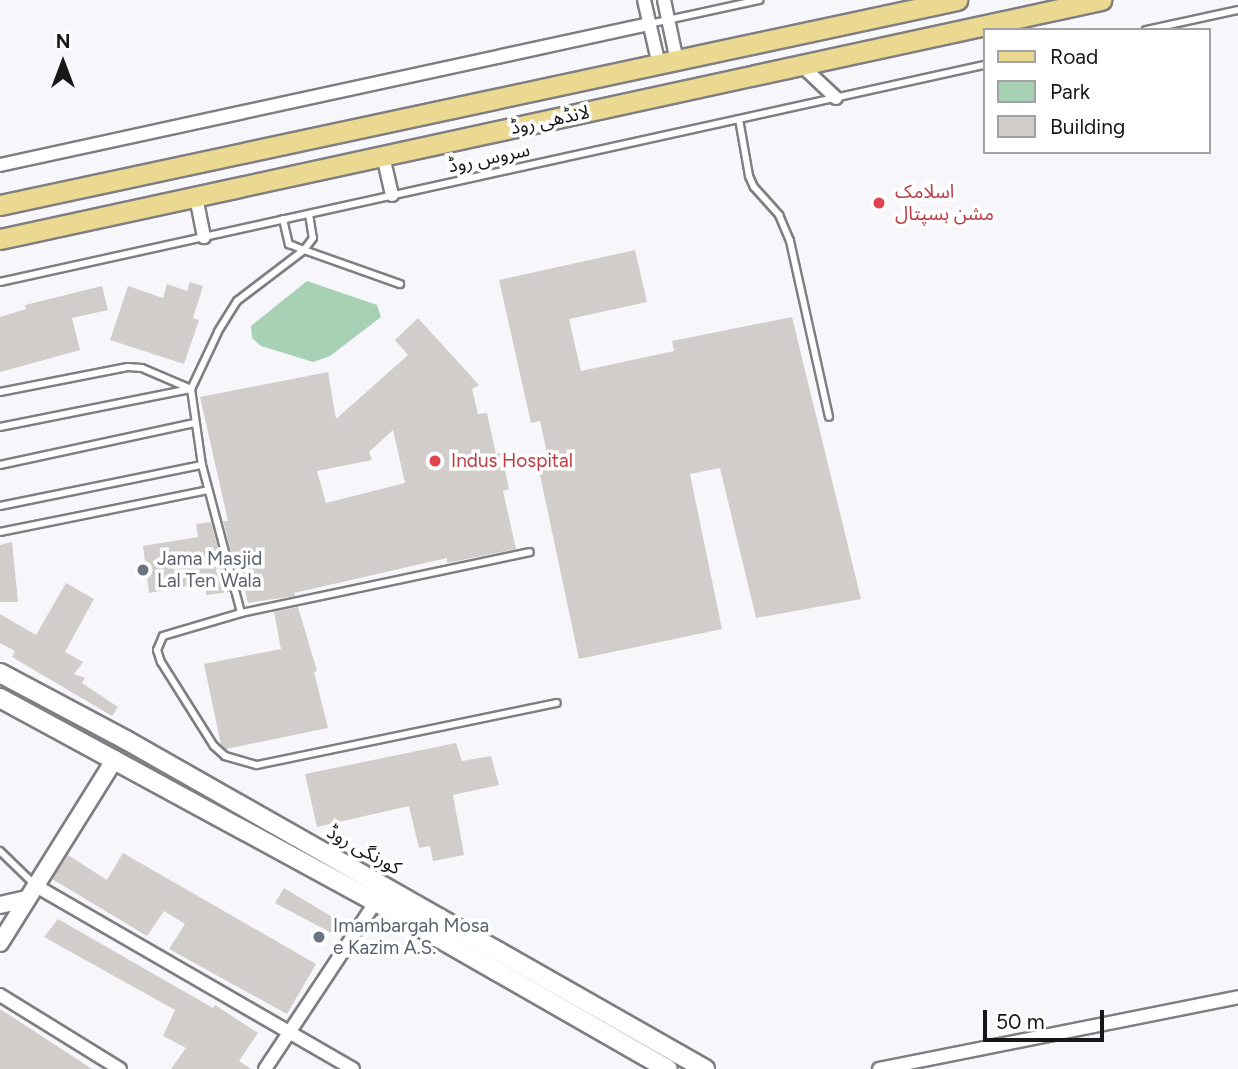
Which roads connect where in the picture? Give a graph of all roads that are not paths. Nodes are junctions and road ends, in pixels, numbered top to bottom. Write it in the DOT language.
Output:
graph roads {
  1 [pos="644,0"];
  2 [pos="664,0"];
  3 [pos="759,0"];
  4 [pos="957,0"];
  5 [pos="1101,0"];
  6 [pos="1238,10"];
  7 [pos="669,20"];
  8 [pos="649,24"];
  9 [pos="1155,28"];
  10 [pos="668,63"];
  11 [pos="801,65"];
  12 [pos="982,65"];
  13 [pos="836,97"];
  14 [pos="739,119"];
  15 [pos="383,156"];
  16 [pos="0,165"];
  17 [pos="392,195"];
  18 [pos="196,197"];
  19 [pos="0,205"];
  20 [pos="309,214"];
  21 [pos="283,219"];
  22 [pos="204,237"];
  23 [pos="0,239"];
  24 [pos="304,250"];
  25 [pos="0,282"];
  26 [pos="400,284"];
  27 [pos="191,388"];
  28 [pos="0,392"];
  29 [pos="829,417"];
  30 [pos="195,422"];
  31 [pos="0,426"];
  32 [pos="0,465"];
  33 [pos="202,465"];
  34 [pos="208,490"];
  35 [pos="0,506"];
  36 [pos="0,532"];
  37 [pos="530,552"];
  38 [pos="241,613"];
  39 [pos="0,673"];
  40 [pos="0,698"];
  41 [pos="557,703"];
  42 [pos="115,759"];
  43 [pos="0,851"];
  44 [pos="384,885"];
  45 [pos="31,893"];
  46 [pos="376,902"];
  47 [pos="0,905"];
  48 [pos="0,943"];
  49 [pos="0,995"];
  50 [pos="1238,997"];
  51 [pos="289,1032"];
  52 [pos="681,1063"];
  53 [pos="120,1069"];
  54 [pos="265,1069"];
  55 [pos="353,1069"];
  56 [pos="668,1069"];
  57 [pos="705,1069"];
  58 [pos="879,1069"];
  1 -- 8 [label="street"];
  2 -- 7 [label="street"];
  3 -- 7 [label="lane"];
  4 -- 10 [label="main road, لانڈھی روڈ"];
  5 -- 11 [label="main road, لانڈھی روڈ"];
  6 -- 9 [label="lane"];
  7 -- 8 [label="lane"];
  7 -- 10 [label="street"];
  8 -- 10 [label="street"];
  8 -- 16 [label="street"];
  10 -- 19 [label="main road, لانڈھی روڈ"];
  11 -- 13 [label="street"];
  11 -- 15 [label="main road, لانڈھی روڈ"];
  12 -- 13 [label="lane, سروس روڈ"];
  13 -- 14 [label="lane, سروس روڈ"];
  14 -- 17 [label="lane, سروس روڈ"];
  14 -- 29 [label="lane"];
  15 -- 17 [label="street"];
  15 -- 18 [label="main road, لانڈھی روڈ"];
  17 -- 20 [label="lane, سروس روڈ"];
  18 -- 22 [label="street"];
  18 -- 23 [label="main road, لانڈھی روڈ"];
  20 -- 21 [label="lane, سروس روڈ"];
  20 -- 24 [label="lane"];
  21 -- 22 [label="lane, سروس روڈ"];
  21 -- 24 [label="lane"];
  22 -- 25 [label="lane, سروس روڈ"];
  24 -- 26 [label="lane"];
  24 -- 27 [label="lane"];
  27 -- 28 [label="lane"];
  27 -- 30 [label="lane"];
  27 -- 31 [label="lane"];
  30 -- 32 [label="lane"];
  30 -- 33 [label="lane"];
  33 -- 34 [label="lane"];
  33 -- 35 [label="lane"];
  34 -- 36 [label="lane"];
  34 -- 38 [label="lane"];
  37 -- 38 [label="lane"];
  38 -- 41 [label="lane"];
  39 -- 44 [label="main road, کورنگی روڈ"];
  40 -- 42 [label="main road, کورنگی روڈ"];
  42 -- 45 [label="street"];
  42 -- 46 [label="main road, کورنگی روڈ"];
  43 -- 45 [label="lane"];
  44 -- 46 [label="street"];
  44 -- 52 [label="main road, کورنگی روڈ"];
  45 -- 47 [label="street"];
  45 -- 48 [label="street"];
  45 -- 51 [label="street"];
  46 -- 51 [label="street"];
  46 -- 56 [label="main road, کورنگی روڈ"];
  49 -- 53 [label="street"];
  50 -- 58 [label="street"];
  51 -- 54 [label="street"];
  51 -- 55 [label="street"];
  52 -- 57 [label="main road, کورنگی روڈ"];
}
